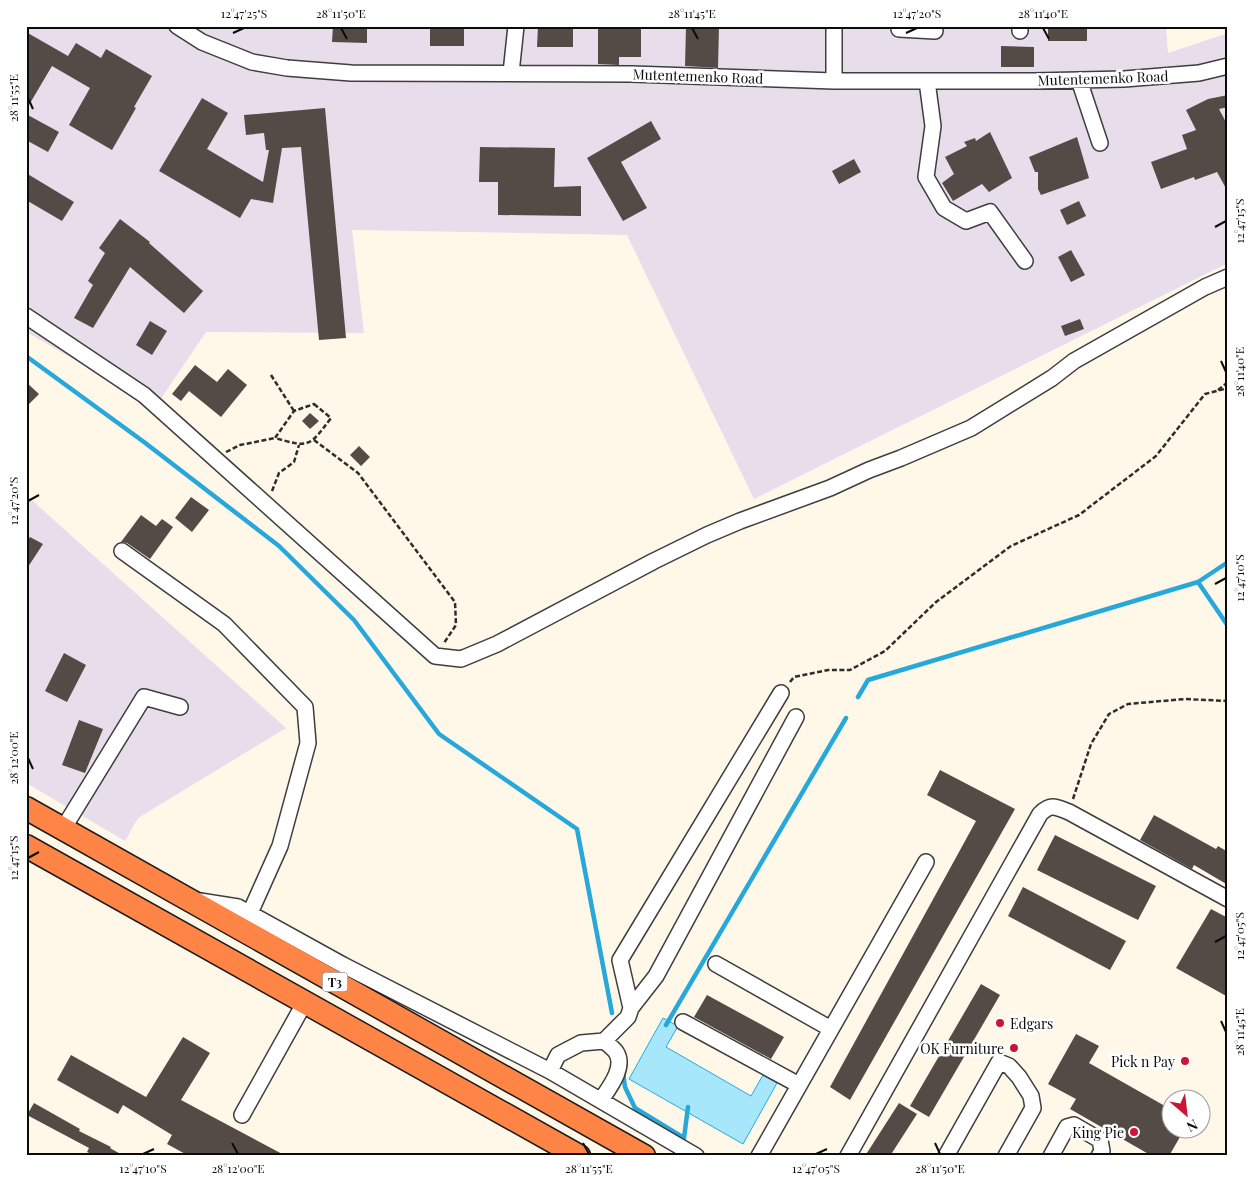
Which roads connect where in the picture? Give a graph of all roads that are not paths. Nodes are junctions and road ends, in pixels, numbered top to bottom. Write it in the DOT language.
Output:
graph roads {
  1 [pos="177,26"];
  2 [pos="516,26"];
  3 [pos="834,26"];
  4 [pos="899,26"];
  5 [pos="935,31"];
  6 [pos="1228,66"];
  7 [pos="511,74"];
  8 [pos="1079,80"];
  9 [pos="834,81"];
  10 [pos="927,81"];
  11 [pos="1100,143"];
  12 [pos="1025,260"];
  13 [pos="1228,277"];
  14 [pos="26,316"];
  15 [pos="122,552"];
  16 [pos="780,693"];
  17 [pos="180,707"];
  18 [pos="796,717"];
  19 [pos="26,808"];
  20 [pos="63,829"];
  21 [pos="26,846"];
  22 [pos="26,857"];
  23 [pos="54,862"];
  24 [pos="926,862"];
  25 [pos="1228,899"];
  26 [pos="188,900"];
  27 [pos="250,913"];
  28 [pos="716,964"];
  29 [pos="304,1002"];
  30 [pos="632,1008"];
  31 [pos="683,1022"];
  32 [pos="831,1028"];
  33 [pos="604,1041"];
  34 [pos="550,1071"];
  35 [pos="799,1085"];
  36 [pos="601,1100"];
  37 [pos="242,1114"];
  38 [pos="579,1156"];
  39 [pos="644,1156"];
  40 [pos="696,1156"];
  41 [pos="759,1156"];
  42 [pos="848,1156"];
  43 [pos="946,1156"];
  44 [pos="1006,1156"];
  45 [pos="1051,1156"];
  46 [pos="1100,1156"];
  1 -- 7 [label="street, Mutentemenko Road"];
  2 -- 7 [label="street"];
  3 -- 9 [label="street"];
  4 -- 5 [label="street"];
  6 -- 8 [label="street, Mutentemenko Road"];
  7 -- 9 [label="street, Mutentemenko Road"];
  8 -- 10 [label="street, Mutentemenko Road"];
  8 -- 11 [label="street"];
  9 -- 10 [label="street, Mutentemenko Road"];
  10 -- 12 [label="street"];
  13 -- 14 [label="street"];
  15 -- 27 [label="street"];
  16 -- 30 [label="street"];
  17 -- 20 [label="street"];
  18 -- 30 [label="street"];
  19 -- 20 [label="highway, T3"];
  20 -- 26 [label="highway, T3"];
  21 -- 23 [label="highway, T3"];
  22 -- 23 [label="highway"];
  23 -- 29 [label="highway, T3"];
  24 -- 32 [label="street"];
  25 -- 42 [label="street"];
  26 -- 27 [label="street"];
  26 -- 39 [label="highway, T3"];
  27 -- 34 [label="street"];
  28 -- 32 [label="street"];
  29 -- 37 [label="street"];
  29 -- 38 [label="highway, T3"];
  30 -- 33 [label="street"];
  31 -- 35 [label="street"];
  32 -- 35 [label="street"];
  33 -- 34 [label="street"];
  33 -- 36 [label="street"];
  34 -- 36 [label="street"];
  35 -- 41 [label="street"];
  36 -- 40 [label="street"];
  43 -- 44 [label="street"];
  45 -- 46 [label="street"];
}
